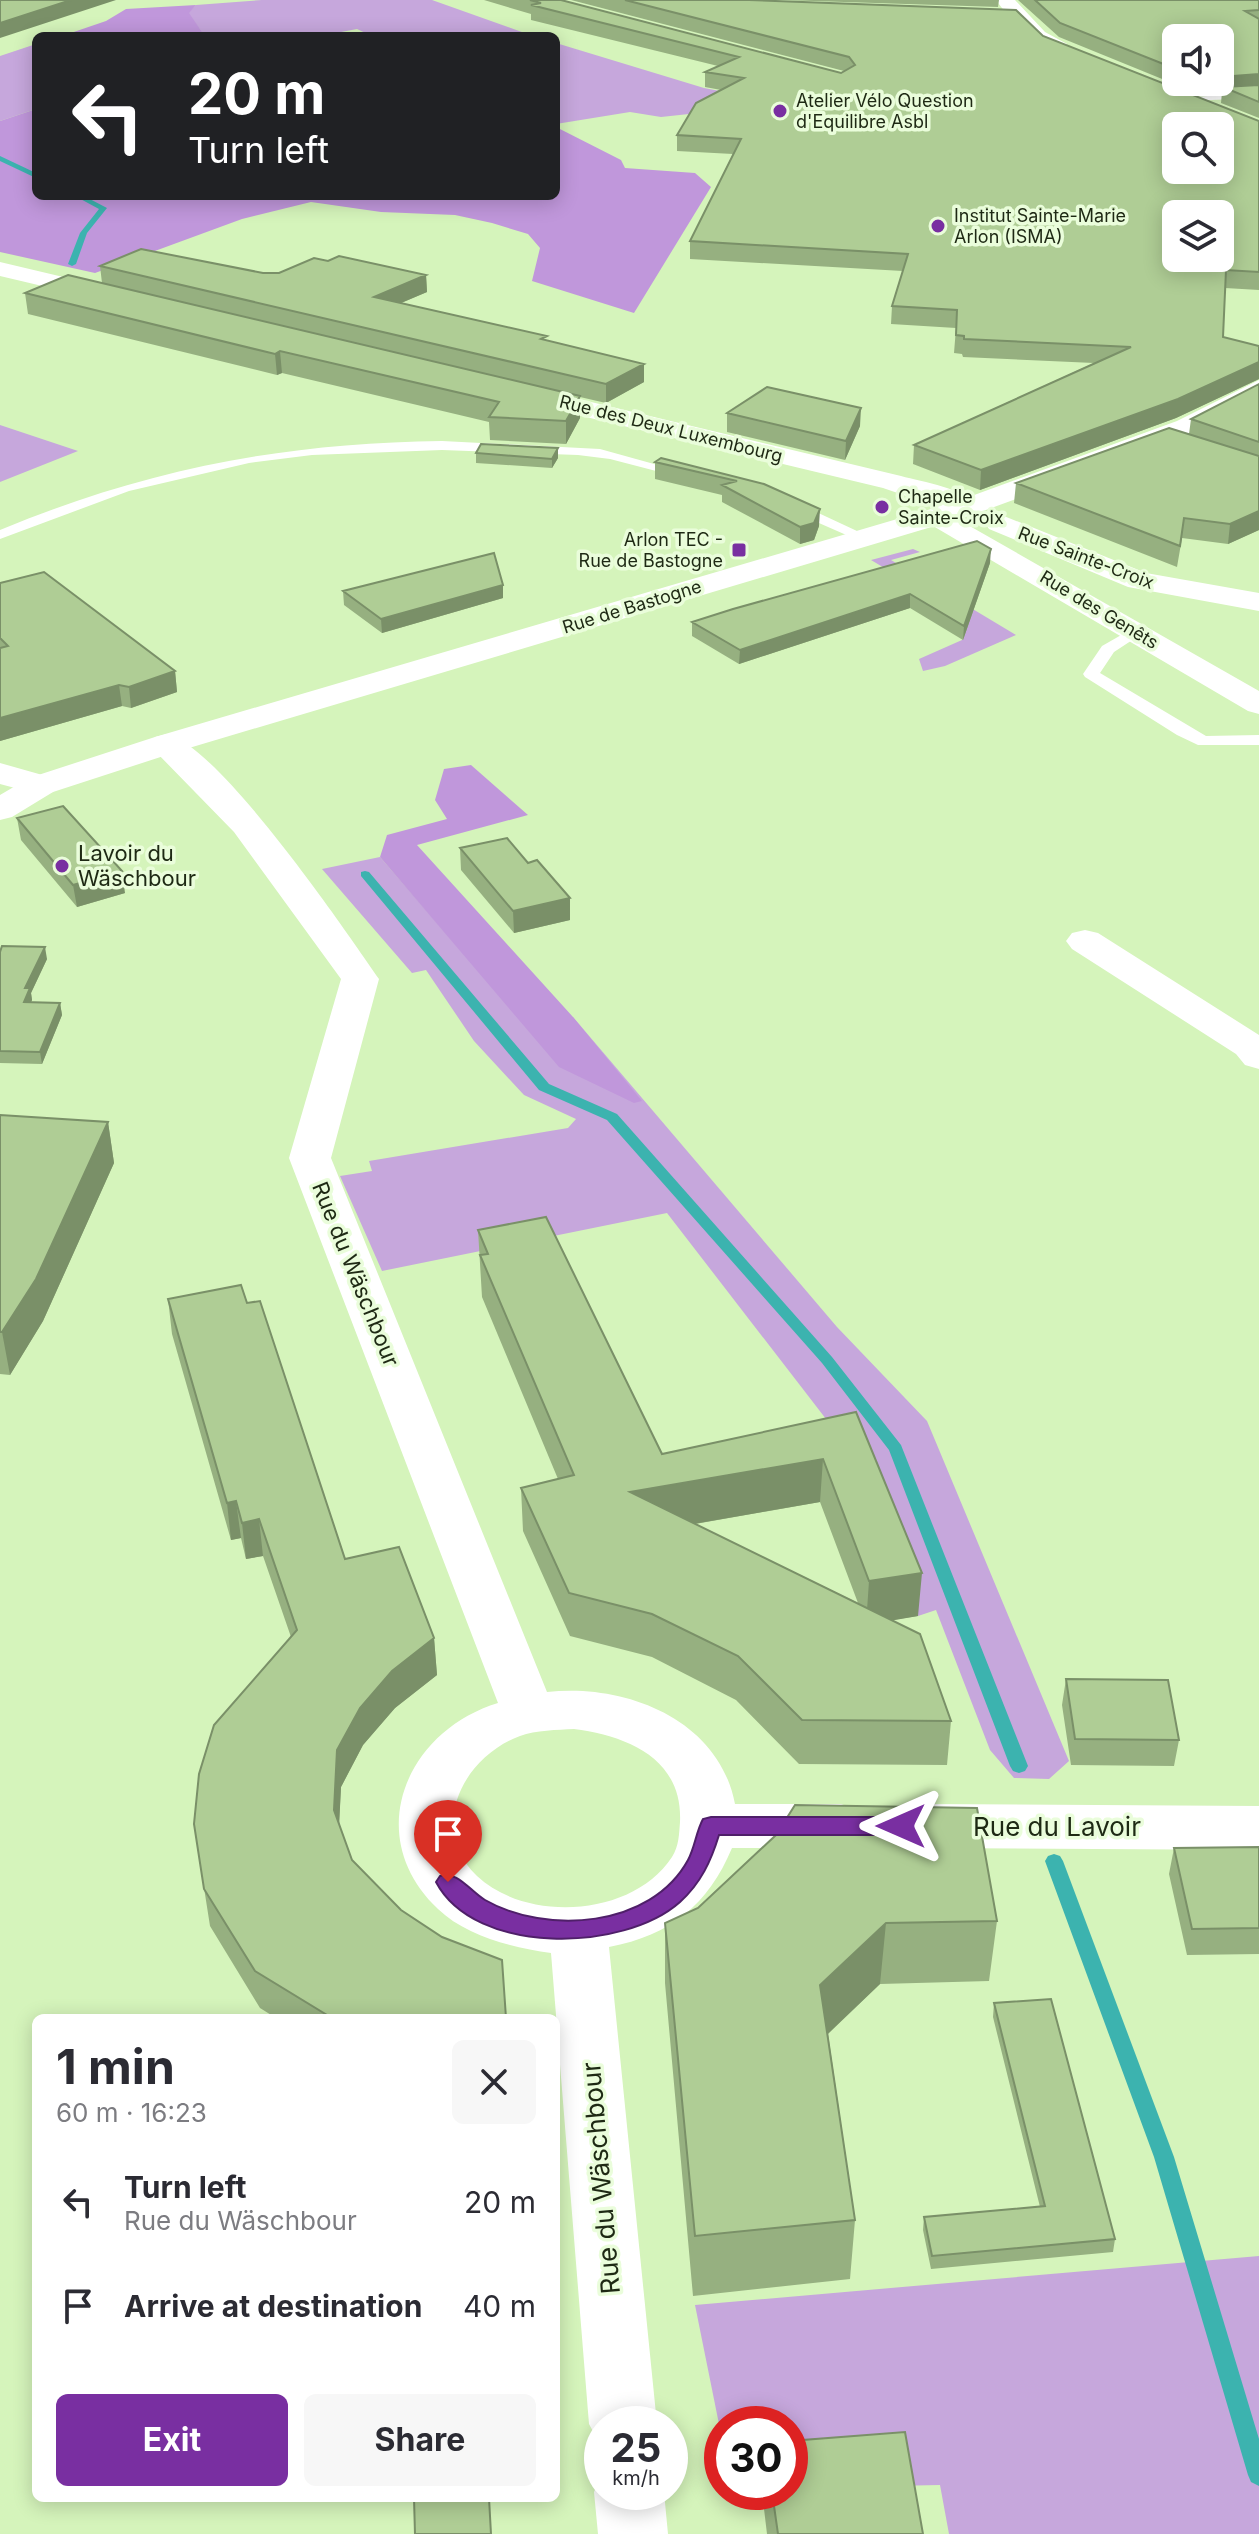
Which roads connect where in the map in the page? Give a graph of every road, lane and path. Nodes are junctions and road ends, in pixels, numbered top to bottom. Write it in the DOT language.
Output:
graph roads {
  1 [pos="1002,8"];
  2 [pos="1050,44"];
  3 [pos="1023,46"];
  4 [pos="1079,55"];
  5 [pos="1259,95"];
  6 [pos="1182,96"];
  7 [pos="1187,98"];
  8 [pos="1220,112"];
  9 [pos="0,269"];
  10 [pos="140,302"];
  11 [pos="493,387"];
  12 [pos="1259,388"];
  13 [pos="1161,437"];
  14 [pos="1188,448"];
  15 [pos="692,477"];
  16 [pos="780,501"];
  17 [pos="965,508"];
  18 [pos="938,517"];
  19 [pos="0,535"];
  20 [pos="865,538"];
  21 [pos="1259,602"];
  22 [pos="1135,633"];
  23 [pos="1259,704"];
  24 [pos="1259,740"];
  25 [pos="167,744"];
  26 [pos="0,773"];
  27 [pos="41,785"];
  28 [pos="0,810"];
  29 [pos="1085,941"];
  30 [pos="1259,1057"];
  31 [pos="529,1713"];
  32 [pos="711,1826"];
  33 [pos="1259,1828"];
  34 [pos="578,1931"];
  35 [pos="621,2406"];
  36 [pos="631,2510"];
  37 [pos="633,2534"];
  1 -- 2 [label="street"];
  2 -- 3 [label="street"];
  2 -- 4 [label="street"];
  5 -- 7 [label="lane"];
  6 -- 7 [label="street"];
  7 -- 8 [label="street"];
  9 -- 10 [label="street"];
  11 -- 17 [label="street, Rue des Deux Luxembourg"];
  12 -- 13 [label="street, Rue de Bastogne"];
  13 -- 14 [label="lane"];
  13 -- 17 [label="street, Rue de Bastogne"];
  15 -- 19 [label="lane"];
  16 -- 20 [label="lane"];
  17 -- 18 [label="street, Rue de Bastogne"];
  17 -- 21 [label="street, Rue Sainte-Croix"];
  18 -- 20 [label="street, Rue de Bastogne"];
  18 -- 22 [label="street, Rue des Genêts"];
  20 -- 25 [label="street, Rue de Bastogne"];
  22 -- 23 [label="street, Rue des Genêts"];
  22 -- 24 [label="lane"];
  25 -- 27 [label="street, Rue de Bastogne"];
  25 -- 31 [label="street, Rue du Wäschbour"];
  26 -- 27 [label="street"];
  27 -- 28 [label="street, Rue de Bastogne"];
  29 -- 30 [label="street"];
  31 -- 32 [label="street"];
  31 -- 34 [label="street"];
  32 -- 33 [label="street, Rue du Lavoir"];
  32 -- 34 [label="street"];
  34 -- 35 [label="street, Rue du Wäschbour"];
  36 -- 37 [label="street"];
}
